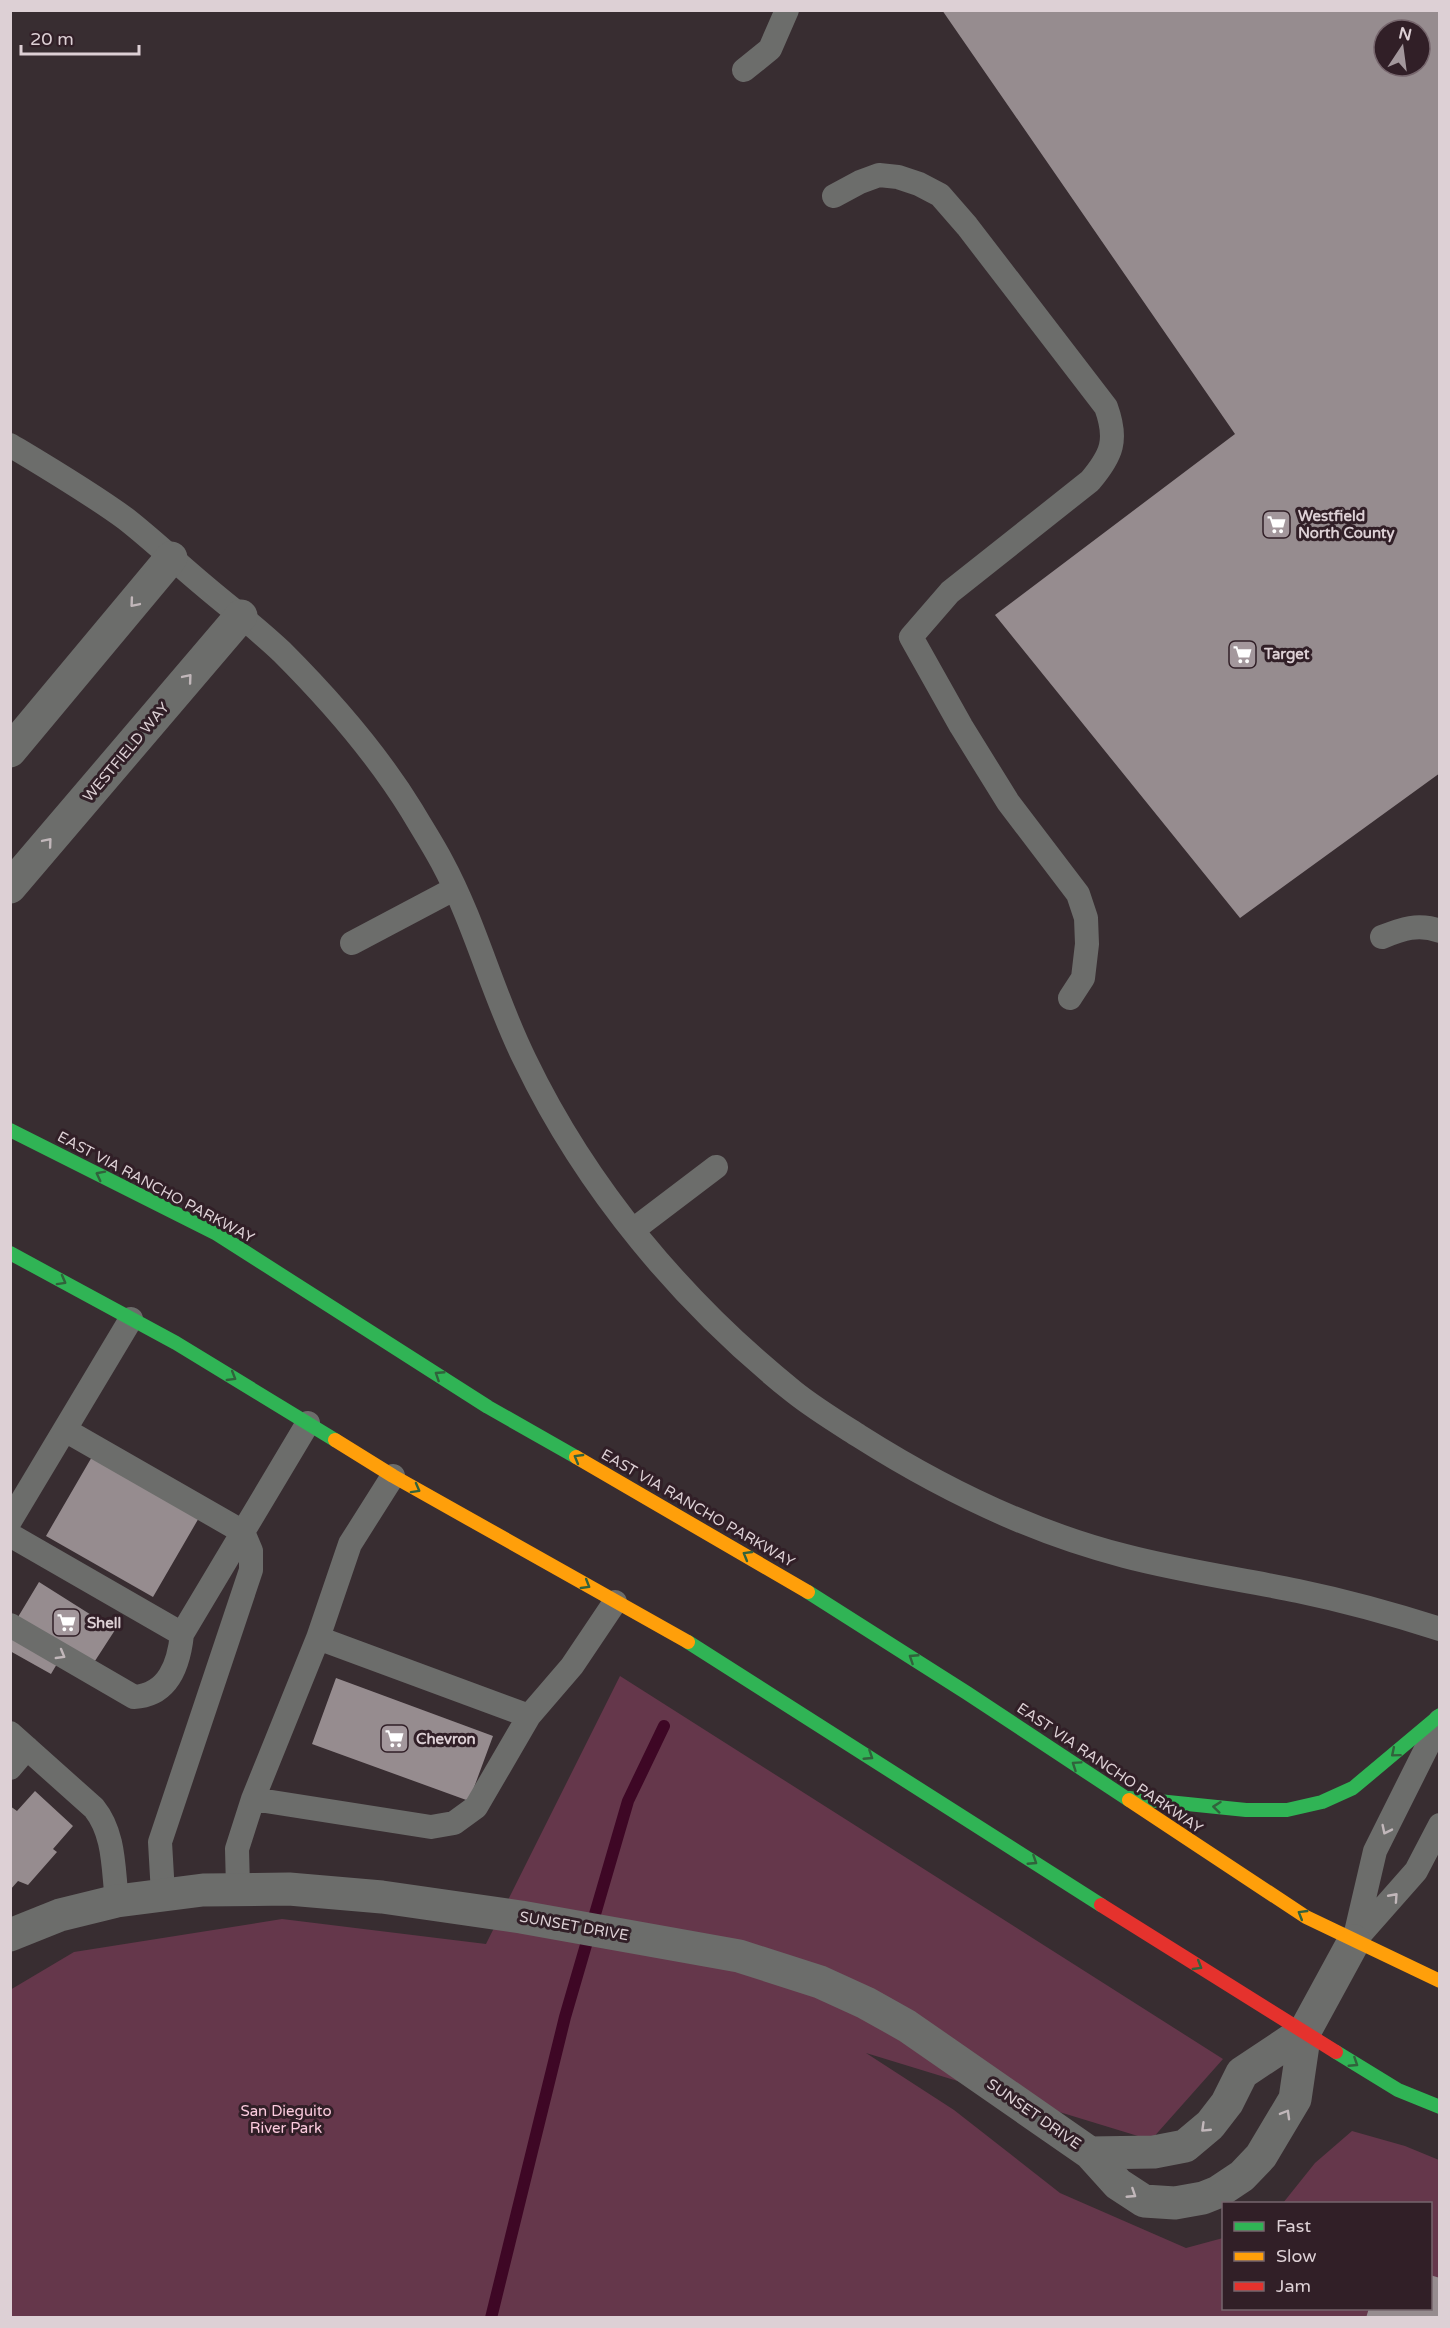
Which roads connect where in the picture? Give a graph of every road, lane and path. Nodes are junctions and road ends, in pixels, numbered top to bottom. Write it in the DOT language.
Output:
graph roads {
  1 [pos="787,10"];
  2 [pos="744,69"];
  3 [pos="834,196"];
  4 [pos="10,445"];
  5 [pos="171,558"];
  6 [pos="241,616"];
  7 [pos="10,751"];
  8 [pos="10,887"];
  9 [pos="454,889"];
  10 [pos="1440,931"];
  11 [pos="1382,937"];
  12 [pos="352,943"];
  13 [pos="1070,998"];
  14 [pos="10,1130"];
  15 [pos="716,1167"];
  16 [pos="633,1230"];
  17 [pos="10,1253"];
  18 [pos="131,1319"];
  19 [pos="308,1423"];
  20 [pos="65,1430"];
  21 [pos="393,1476"];
  22 [pos="10,1521"];
  23 [pos="243,1532"];
  24 [pos="10,1535"];
  25 [pos="615,1602"];
  26 [pos="10,1625"];
  27 [pos="1440,1629"];
  28 [pos="182,1634"];
  29 [pos="318,1638"];
  30 [pos="1440,1715"];
  31 [pos="529,1716"];
  32 [pos="1440,1721"];
  33 [pos="19,1741"];
  34 [pos="10,1768"];
  35 [pos="1124,1797"];
  36 [pos="253,1799"];
  37 [pos="1440,1825"];
  38 [pos="238,1888"];
  39 [pos="163,1894"];
  40 [pos="117,1901"];
  41 [pos="10,1935"];
  42 [pos="1354,1941"];
  43 [pos="1440,1981"];
  44 [pos="1305,2031"];
  45 [pos="1440,2107"];
  46 [pos="1090,2153"];
  1 -- 2 [label="lane"];
  3 -- 13 [label="lane"];
  4 -- 5 [label="lane"];
  5 -- 6 [label="lane"];
  5 -- 7 [label="street, one-way"];
  8 -- 6 [label="street, WESTFIELD WAY, one-way"];
  6 -- 9 [label="lane"];
  9 -- 12 [label="lane"];
  9 -- 16 [label="lane"];
  10 -- 11 [label="lane"];
  35 -- 14 [label="main road, EAST VIA RANCHO PARKWAY, one-way"];
  15 -- 16 [label="lane"];
  16 -- 27 [label="lane"];
  17 -- 18 [label="main road, one-way"];
  18 -- 19 [label="main road, one-way"];
  18 -- 20 [label="lane"];
  19 -- 21 [label="main road"];
  19 -- 23 [label="lane"];
  20 -- 22 [label="lane"];
  20 -- 23 [label="lane"];
  21 -- 25 [label="main road, one-way"];
  21 -- 29 [label="lane"];
  23 -- 28 [label="lane"];
  23 -- 39 [label="lane"];
  24 -- 28 [label="lane"];
  25 -- 31 [label="lane"];
  25 -- 44 [label="main road, one-way"];
  26 -- 28 [label="lane, one-way"];
  29 -- 31 [label="lane"];
  29 -- 36 [label="lane"];
  30 -- 35 [label="main road, one-way"];
  31 -- 36 [label="lane"];
  32 -- 42 [label="lane, one-way"];
  33 -- 34 [label="lane"];
  33 -- 40 [label="lane"];
  42 -- 35 [label="main road, EAST VIA RANCHO PARKWAY, one-way"];
  36 -- 38 [label="lane"];
  42 -- 37 [label="lane, one-way"];
  38 -- 39 [label="street, SUNSET DRIVE"];
  38 -- 46 [label="street, SUNSET DRIVE"];
  39 -- 40 [label="street, SUNSET DRIVE"];
  40 -- 41 [label="street, SUNSET DRIVE"];
  42 -- 43 [label="main road, EAST VIA RANCHO PARKWAY"];
  42 -- 44 [label="street, SUNSET DRIVE"];
  44 -- 45 [label="main road, one-way"];
  44 -- 46 [label="street, SUNSET DRIVE, one-way"];
  46 -- 44 [label="street, SUNSET DRIVE, one-way"];
}
